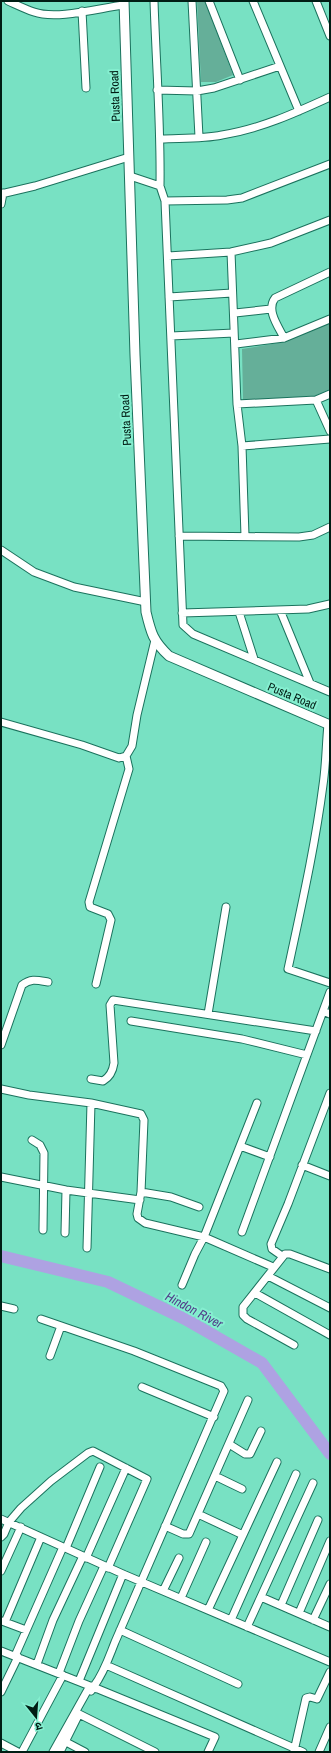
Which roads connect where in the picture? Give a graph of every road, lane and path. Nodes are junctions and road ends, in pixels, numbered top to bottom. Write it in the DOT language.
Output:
graph roads {
  1 [pos="8,1"];
  2 [pos="154,1"];
  3 [pos="192,1"];
  4 [pos="209,1"];
  5 [pos="253,1"];
  6 [pos="316,1"];
  7 [pos="124,3"];
  8 [pos="82,11"];
  9 [pos="330,36"];
  10 [pos="280,66"];
  11 [pos="240,80"];
  12 [pos="86,88"];
  13 [pos="157,90"];
  14 [pos="197,91"];
  15 [pos="330,97"];
  16 [pos="299,111"];
  17 [pos="199,137"];
  18 [pos="161,140"];
  19 [pos="129,157"];
  20 [pos="330,164"];
  21 [pos="130,176"];
  22 [pos="160,186"];
  23 [pos="2,194"];
  24 [pos="165,201"];
  25 [pos="1,204"];
  26 [pos="330,220"];
  27 [pos="231,252"];
  28 [pos="168,256"];
  29 [pos="330,272"];
  30 [pos="232,293"];
  31 [pos="169,297"];
  32 [pos="271,309"];
  33 [pos="234,313"];
  34 [pos="330,319"];
  35 [pos="234,333"];
  36 [pos="171,336"];
  37 [pos="284,338"];
  38 [pos="236,344"];
  39 [pos="330,394"];
  40 [pos="316,400"];
  41 [pos="237,404"];
  42 [pos="330,432"];
  43 [pos="330,439"];
  44 [pos="242,446"];
  45 [pos="330,527"];
  46 [pos="179,536"];
  47 [pos="244,536"];
  48 [pos="1,550"];
  49 [pos="146,602"];
  50 [pos="330,604"];
  51 [pos="280,610"];
  52 [pos="239,612"];
  53 [pos="182,613"];
  54 [pos="155,640"];
  55 [pos="254,659"];
  56 [pos="310,683"];
  57 [pos="330,692"];
  58 [pos="1,722"];
  59 [pos="329,725"];
  60 [pos="126,756"];
  61 [pos="226,907"];
  62 [pos="48,982"];
  63 [pos="330,983"];
  64 [pos="96,984"];
  65 [pos="330,992"];
  66 [pos="323,1011"];
  67 [pos="208,1014"];
  68 [pos="330,1014"];
  69 [pos="131,1021"];
  70 [pos="316,1031"];
  71 [pos="1,1044"];
  72 [pos="307,1055"];
  73 [pos="91,1079"];
  74 [pos="1,1089"];
  75 [pos="330,1093"];
  76 [pos="91,1103"];
  77 [pos="257,1103"];
  78 [pos="32,1140"];
  79 [pos="240,1146"];
  80 [pos="270,1157"];
  81 [pos="302,1165"];
  82 [pos="330,1176"];
  83 [pos="1,1177"];
  84 [pos="44,1185"];
  85 [pos="66,1190"];
  86 [pos="141,1192"];
  87 [pos="89,1193"];
  88 [pos="140,1200"];
  89 [pos="199,1207"];
  90 [pos="43,1230"];
  91 [pos="242,1232"];
  92 [pos="65,1233"];
  93 [pos="204,1237"];
  94 [pos="87,1248"];
  95 [pos="282,1256"];
  96 [pos="273,1267"];
  97 [pos="330,1270"];
  98 [pos="268,1276"];
  99 [pos="182,1285"];
  100 [pos="255,1293"];
  101 [pos="1,1306"];
  102 [pos="330,1308"];
  103 [pos="14,1309"];
  104 [pos="41,1319"];
  105 [pos="62,1326"];
  106 [pos="330,1336"];
  107 [pos="294,1345"];
  108 [pos="50,1356"];
  109 [pos="142,1387"];
  110 [pos="248,1400"];
  111 [pos="214,1416"];
  112 [pos="261,1431"];
  113 [pos="229,1444"];
  114 [pos="277,1462"];
  115 [pos="100,1467"];
  116 [pos="126,1468"];
  117 [pos="296,1474"];
  118 [pos="215,1476"];
  119 [pos="313,1483"];
  120 [pos="242,1489"];
  121 [pos="198,1514"];
  122 [pos="1,1519"];
  123 [pos="318,1520"];
  124 [pos="9,1522"];
  125 [pos="165,1526"];
  126 [pos="21,1527"];
  127 [pos="243,1535"];
  128 [pos="1,1537"];
  129 [pos="41,1537"];
  130 [pos="330,1541"];
  131 [pos="206,1542"];
  132 [pos="65,1548"];
  133 [pos="84,1557"];
  134 [pos="179,1558"];
  135 [pos="106,1567"];
  136 [pos="1,1571"];
  137 [pos="123,1574"];
  138 [pos="141,1582"];
  139 [pos="330,1584"];
  140 [pos="163,1591"];
  141 [pos="261,1597"];
  142 [pos="181,1598"];
  143 [pos="281,1605"];
  144 [pos="208,1610"];
  145 [pos="299,1613"];
  146 [pos="231,1620"];
  147 [pos="313,1620"];
  148 [pos="3,1621"];
  149 [pos="247,1627"];
  150 [pos="330,1627"];
  151 [pos="26,1630"];
  152 [pos="120,1630"];
  153 [pos="1,1651"];
  154 [pos="16,1656"];
  155 [pos="330,1662"];
  156 [pos="38,1664"];
  157 [pos="106,1665"];
  158 [pos="330,1672"];
  159 [pos="61,1674"];
  160 [pos="79,1681"];
  161 [pos="238,1684"];
  162 [pos="90,1686"];
  163 [pos="1,1692"];
  164 [pos="79,1714"];
  165 [pos="330,1727"];
  166 [pos="66,1742"];
  167 [pos="1,1743"];
  168 [pos="294,1750"];
  169 [pos="18,1752"];
  170 [pos="22,1752"];
  171 [pos="53,1752"];
  172 [pos="60,1752"];
  173 [pos="85,1752"];
  174 [pos="155,1752"];
  175 [pos="208,1752"];
  176 [pos="303,1752"];
  177 [pos="319,1752"];
  1 -- 8 [label="street"];
  2 -- 13 [label="street"];
  3 -- 14 [label="street"];
  4 -- 11 [label="street"];
  5 -- 10 [label="street"];
  6 -- 9 [label="street"];
  7 -- 8 [label="street"];
  7 -- 19 [label="street, Pusta Road"];
  8 -- 12 [label="street"];
  10 -- 11 [label="street"];
  10 -- 16 [label="street"];
  11 -- 14 [label="street"];
  13 -- 14 [label="street"];
  13 -- 18 [label="street"];
  14 -- 17 [label="street"];
  15 -- 16 [label="street"];
  16 -- 17 [label="street"];
  17 -- 18 [label="street"];
  18 -- 22 [label="street"];
  19 -- 21 [label="street, Pusta Road"];
  19 -- 23 [label="street"];
  20 -- 24 [label="street"];
  21 -- 22 [label="street"];
  21 -- 49 [label="street, Pusta Road"];
  22 -- 24 [label="street"];
  23 -- 25 [label="street"];
  24 -- 28 [label="street"];
  26 -- 27 [label="street"];
  27 -- 28 [label="street"];
  27 -- 30 [label="street"];
  28 -- 31 [label="street"];
  29 -- 32 [label="street"];
  30 -- 31 [label="street"];
  30 -- 33 [label="street"];
  31 -- 36 [label="street"];
  32 -- 33 [label="street"];
  32 -- 37 [label="street"];
  33 -- 35 [label="street"];
  34 -- 37 [label="street"];
  35 -- 36 [label="street"];
  35 -- 38 [label="street"];
  36 -- 46 [label="street"];
  37 -- 38 [label="street"];
  38 -- 41 [label="street"];
  39 -- 40 [label="street"];
  40 -- 41 [label="street"];
  40 -- 42 [label="street"];
  41 -- 44 [label="street"];
  43 -- 44 [label="street"];
  44 -- 47 [label="street"];
  45 -- 47 [label="street"];
  46 -- 47 [label="street"];
  46 -- 53 [label="street"];
  48 -- 49 [label="street"];
  49 -- 54 [label="street, Pusta Road"];
  50 -- 51 [label="street"];
  51 -- 52 [label="street"];
  51 -- 56 [label="street"];
  52 -- 53 [label="street"];
  52 -- 55 [label="street"];
  53 -- 55 [label="street"];
  54 -- 59 [label="street, Pusta Road"];
  54 -- 60 [label="street"];
  55 -- 56 [label="street"];
  56 -- 57 [label="street"];
  58 -- 60 [label="street"];
  59 -- 63 [label="street"];
  60 -- 64 [label="street"];
  61 -- 67 [label="street"];
  62 -- 71 [label="street"];
  65 -- 66 [label="street"];
  66 -- 68 [label="street"];
  66 -- 70 [label="street"];
  67 -- 70 [label="street"];
  67 -- 73 [label="street"];
  69 -- 72 [label="street"];
  70 -- 72 [label="street"];
  72 -- 80 [label="street"];
  74 -- 76 [label="street"];
  75 -- 81 [label="street"];
  76 -- 86 [label="street"];
  76 -- 87 [label="street"];
  77 -- 79 [label="street"];
  78 -- 84 [label="street"];
  79 -- 80 [label="street"];
  79 -- 93 [label="street"];
  80 -- 91 [label="street"];
  81 -- 82 [label="street"];
  81 -- 95 [label="street"];
  83 -- 84 [label="street"];
  84 -- 85 [label="street"];
  84 -- 90 [label="street"];
  85 -- 87 [label="street"];
  85 -- 92 [label="street"];
  86 -- 88 [label="street"];
  86 -- 89 [label="street"];
  87 -- 88 [label="street"];
  87 -- 94 [label="street"];
  88 -- 93 [label="street"];
  93 -- 96 [label="street"];
  93 -- 99 [label="street"];
  95 -- 96 [label="street"];
  95 -- 97 [label="street"];
  96 -- 98 [label="street"];
  98 -- 100 [label="street"];
  98 -- 102 [label="street"];
  100 -- 106 [label="street"];
  100 -- 107 [label="street"];
  101 -- 103 [label="street"];
  104 -- 105 [label="street"];
  105 -- 108 [label="street"];
  105 -- 111 [label="street"];
  109 -- 111 [label="street"];
  110 -- 113 [label="street"];
  111 -- 125 [label="street"];
  112 -- 113 [label="street"];
  113 -- 118 [label="street"];
  114 -- 127 [label="street"];
  115 -- 132 [label="street"];
  116 -- 124 [label="street"];
  116 -- 133 [label="street"];
  116 -- 135 [label="street"];
  117 -- 146 [label="street"];
  118 -- 120 [label="street"];
  118 -- 121 [label="street"];
  119 -- 141 [label="street"];
  121 -- 125 [label="street"];
  121 -- 127 [label="street"];
  122 -- 124 [label="street"];
  123 -- 143 [label="street"];
  124 -- 126 [label="street"];
  124 -- 128 [label="street"];
  125 -- 138 [label="street"];
  126 -- 129 [label="street"];
  126 -- 136 [label="street"];
  127 -- 144 [label="street"];
  129 -- 132 [label="street"];
  129 -- 148 [label="street"];
  130 -- 145 [label="street"];
  131 -- 142 [label="street"];
  132 -- 133 [label="street"];
  132 -- 151 [label="street"];
  133 -- 135 [label="street"];
  133 -- 156 [label="street"];
  134 -- 140 [label="street"];
  135 -- 137 [label="street"];
  135 -- 159 [label="street"];
  137 -- 138 [label="street"];
  137 -- 160 [label="street"];
  138 -- 140 [label="street"];
  138 -- 152 [label="street"];
  139 -- 147 [label="street"];
  140 -- 142 [label="street"];
  141 -- 143 [label="street"];
  141 -- 149 [label="street"];
  142 -- 144 [label="street"];
  143 -- 145 [label="street"];
  144 -- 146 [label="street"];
  145 -- 147 [label="street"];
  146 -- 149 [label="street"];
  147 -- 150 [label="street"];
  148 -- 151 [label="street"];
  149 -- 155 [label="street"];
  151 -- 154 [label="street"];
  152 -- 157 [label="street"];
  152 -- 161 [label="street"];
  153 -- 154 [label="street"];
  154 -- 156 [label="street"];
  154 -- 163 [label="street"];
  156 -- 159 [label="street"];
  157 -- 162 [label="street"];
  157 -- 168 [label="street"];
  158 -- 168 [label="street"];
  159 -- 160 [label="street"];
  159 -- 170 [label="street"];
  160 -- 162 [label="street"];
  162 -- 171 [label="street"];
  164 -- 166 [label="street"];
  164 -- 174 [label="street"];
  164 -- 175 [label="street"];
  165 -- 177 [label="street"];
  166 -- 172 [label="street"];
  166 -- 173 [label="street"];
  167 -- 169 [label="street"];
  168 -- 176 [label="street"];
}
